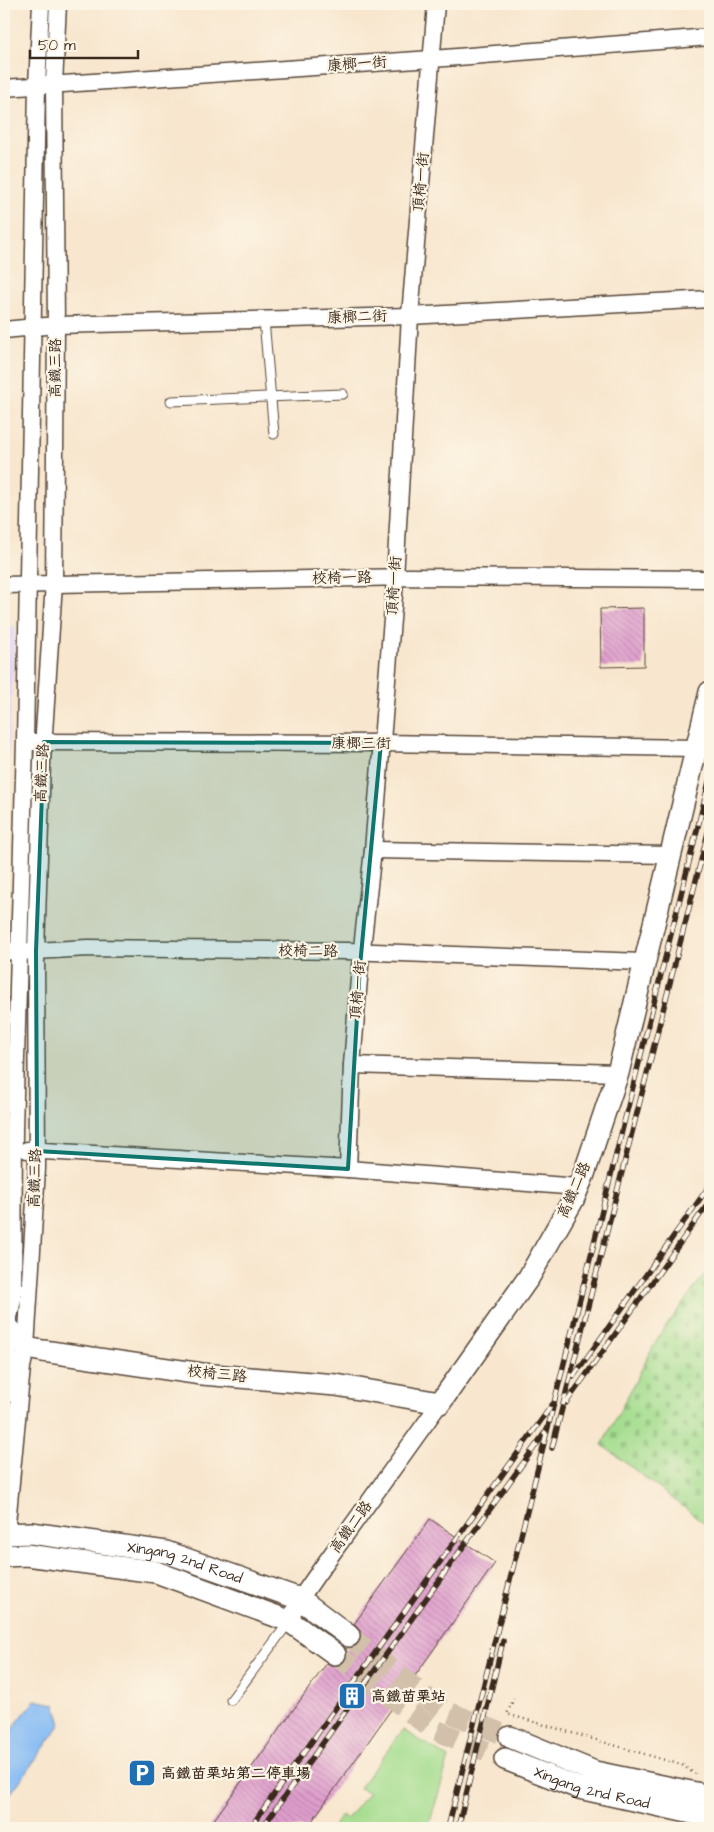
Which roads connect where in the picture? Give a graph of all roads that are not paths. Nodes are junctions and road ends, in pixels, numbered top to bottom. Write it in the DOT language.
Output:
graph roads {
  1 [pos="42,4"];
  2 [pos="58,4"];
  3 [pos="436,4"];
  4 [pos="710,37"];
  5 [pos="432,59"];
  6 [pos="54,84"];
  7 [pos="37,86"];
  8 [pos="4,88"];
  9 [pos="710,299"];
  10 [pos="410,316"];
  11 [pos="264,320"];
  12 [pos="56,326"];
  13 [pos="32,328"];
  14 [pos="4,330"];
  15 [pos="343,394"];
  16 [pos="269,397"];
  17 [pos="171,400"];
  18 [pos="274,434"];
  19 [pos="395,578"];
  20 [pos="710,579"];
  21 [pos="27,583"];
  22 [pos="54,583"];
  23 [pos="4,585"];
  24 [pos="710,692"];
  25 [pos="25,742"];
  26 [pos="44,742"];
  27 [pos="380,743"];
  28 [pos="696,748"];
  29 [pos="373,850"];
  30 [pos="671,855"];
  31 [pos="19,951"];
  32 [pos="362,952"];
  33 [pos="643,962"];
  34 [pos="352,1065"];
  35 [pos="618,1073"];
  36 [pos="14,1148"];
  37 [pos="37,1150"];
  38 [pos="348,1169"];
  39 [pos="578,1187"];
  40 [pos="4,1326"];
  41 [pos="26,1348"];
  42 [pos="4,1397"];
  43 [pos="440,1403"];
  44 [pos="4,1537"];
  45 [pos="4,1556"];
  46 [pos="300,1599"];
  47 [pos="289,1621"];
  48 [pos="349,1636"];
  49 [pos="335,1654"];
  50 [pos="231,1700"];
  51 [pos="510,1738"];
  52 [pos="505,1759"];
  53 [pos="708,1809"];
  1 -- 7 [label="street, 高鐵三路"];
  2 -- 6 [label="street, 高鐵三路"];
  3 -- 5 [label="street, 頂椅一街"];
  4 -- 5 [label="street, 康榔一街"];
  5 -- 6 [label="street, 康榔一街"];
  5 -- 10 [label="street, 頂椅一街"];
  6 -- 7 [label="street, 康榔一街"];
  6 -- 12 [label="street, 高鐵三路"];
  7 -- 8 [label="street, 康榔一街"];
  7 -- 13 [label="street, 高鐵三路"];
  9 -- 10 [label="street, 康榔二街"];
  10 -- 11 [label="street, 康榔二街"];
  10 -- 19 [label="street, 頂椅一街"];
  11 -- 12 [label="street, 康榔二街"];
  11 -- 16 [label="lane"];
  12 -- 13 [label="street, 康榔二街"];
  12 -- 22 [label="street, 高鐵三路"];
  13 -- 14 [label="street, 康榔二街"];
  13 -- 21 [label="street, 高鐵三路"];
  15 -- 16 [label="lane"];
  16 -- 17 [label="lane"];
  16 -- 18 [label="lane"];
  19 -- 20 [label="street, 校椅一路"];
  19 -- 22 [label="street, 校椅一路"];
  19 -- 27 [label="street, 頂椅一街"];
  21 -- 22 [label="street, 校椅一路"];
  21 -- 23 [label="street, 校椅一路"];
  21 -- 25 [label="street, 高鐵三路"];
  22 -- 26 [label="street, 高鐵三路"];
  24 -- 28 [label="street, 高鐵二路"];
  25 -- 26 [label="street, 康榔三街"];
  25 -- 31 [label="street, 高鐵三路"];
  26 -- 27 [label="street, 康榔三街"];
  26 -- 31 [label="street, 高鐵三路"];
  27 -- 28 [label="street, 康榔三街"];
  27 -- 29 [label="street, 頂椅一街"];
  28 -- 30 [label="street, 高鐵二路"];
  29 -- 30 [label="street"];
  29 -- 32 [label="street, 頂椅一街"];
  30 -- 33 [label="street, 高鐵二路"];
  31 -- 32 [label="street, 校椅二路"];
  31 -- 36 [label="street, 高鐵三路"];
  31 -- 37 [label="street, 高鐵三路"];
  32 -- 33 [label="street, 校椅二路"];
  32 -- 34 [label="street, 頂椅一街"];
  33 -- 35 [label="street, 高鐵二路"];
  34 -- 35 [label="street"];
  34 -- 38 [label="street, 頂椅一街"];
  35 -- 39 [label="street, 高鐵二路"];
  36 -- 37 [label="street"];
  36 -- 40 [label="street, 高鐵三路"];
  37 -- 38 [label="street"];
  37 -- 41 [label="street, 高鐵三路"];
  38 -- 39 [label="street"];
  39 -- 43 [label="street, 高鐵二路"];
  40 -- 41 [label="street"];
  40 -- 42 [label="street, 高鐵三路"];
  41 -- 43 [label="street, 校椅三路"];
  41 -- 44 [label="street, 高鐵三路"];
  43 -- 46 [label="street, 高鐵二路"];
  44 -- 46 [label="street, Xingang 2nd Road"];
  45 -- 47 [label="street, Xingang 2nd Road"];
  46 -- 47 [label="street, 高鐵二路"];
  46 -- 48 [label="street, Xingang 2nd Road"];
  47 -- 49 [label="street, Xingang 2nd Road"];
  47 -- 50 [label="lane"];
  51 -- 53 [label="street, Xingang 2nd Road"];
  52 -- 53 [label="street, Xingang 2nd Road"];
}
